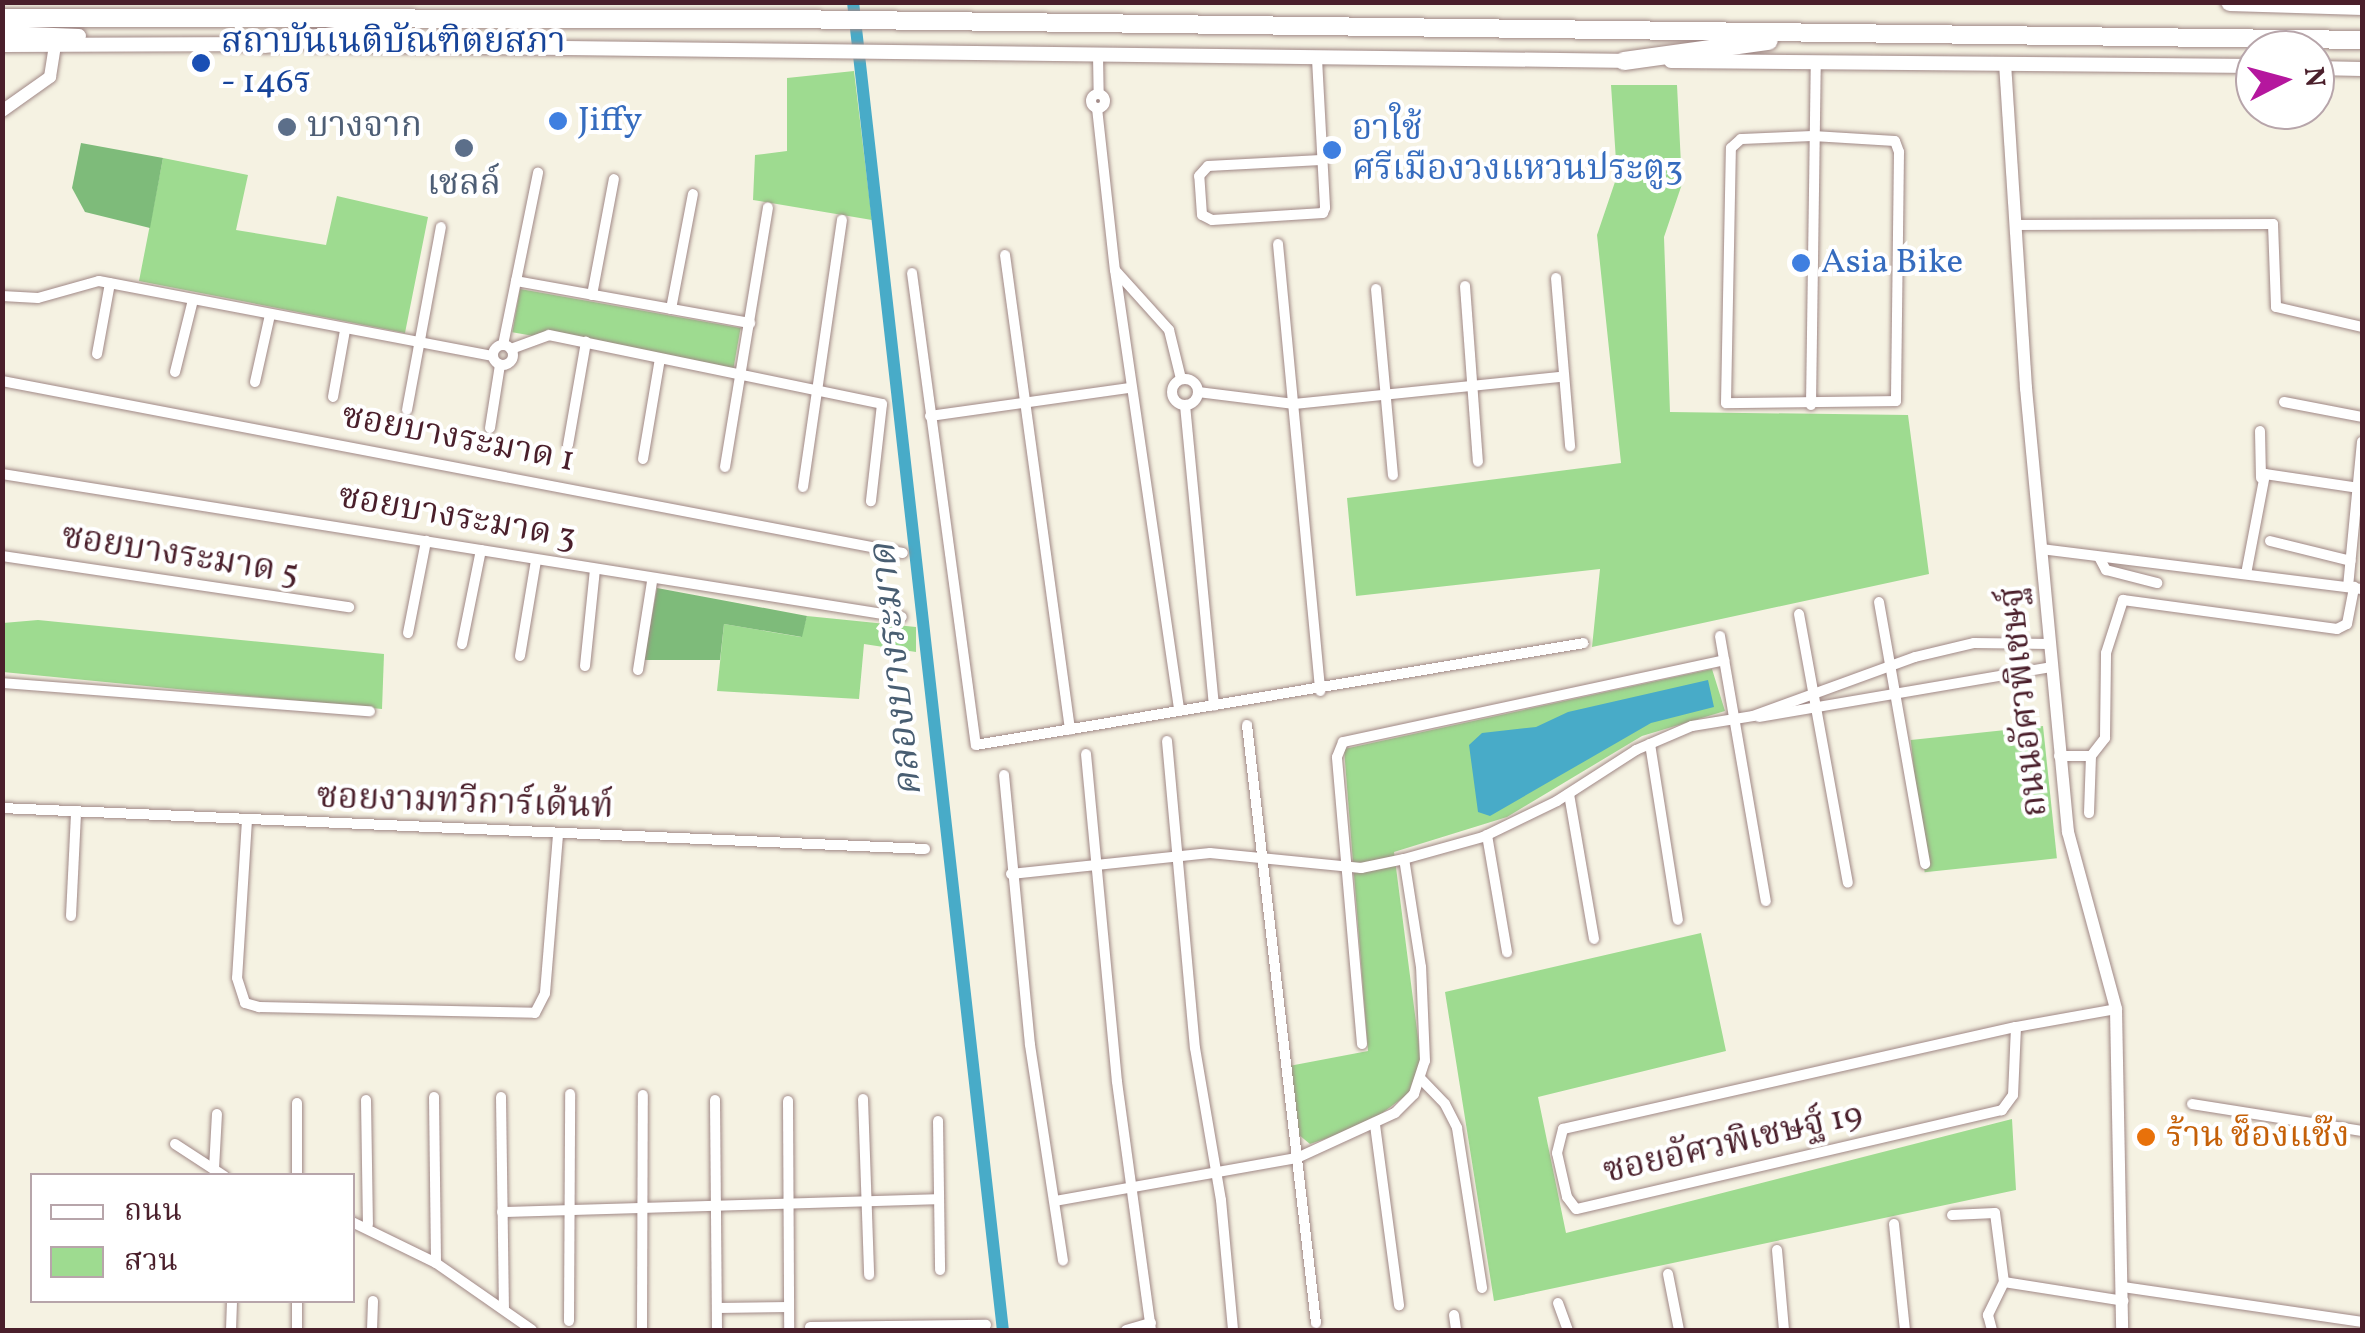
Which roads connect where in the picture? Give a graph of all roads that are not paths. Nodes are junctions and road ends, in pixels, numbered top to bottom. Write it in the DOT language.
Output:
graph roads {
  1 [pos="2230,2"];
  2 [pos="2362,6"];
  3 [pos="2,18"];
  4 [pos="482,20"];
  5 [pos="2,33"];
  6 [pos="1829,33"];
  7 [pos="2362,40"];
  8 [pos="165,43"];
  9 [pos="54,44"];
  10 [pos="264,44"];
  11 [pos="2,45"];
  12 [pos="1098,55"];
  13 [pos="1317,60"];
  14 [pos="1624,61"];
  15 [pos="1816,61"];
  16 [pos="2005,62"];
  17 [pos="2235,66"];
  18 [pos="2335,68"];
  19 [pos="2362,68"];
  20 [pos="2,111"];
  21 [pos="1813,136"];
  22 [pos="1321,160"];
  23 [pos="538,174"];
  24 [pos="614,179"];
  25 [pos="693,194"];
  26 [pos="768,208"];
  27 [pos="842,220"];
  28 [pos="2016,225"];
  29 [pos="441,227"];
  30 [pos="1278,244"];
  31 [pos="1006,256"];
  32 [pos="1115,270"];
  33 [pos="912,273"];
  34 [pos="1556,278"];
  35 [pos="516,282"];
  36 [pos="110,283"];
  37 [pos="1466,286"];
  38 [pos="1376,289"];
  39 [pos="592,295"];
  40 [pos="2,296"];
  41 [pos="193,300"];
  42 [pos="670,308"];
  43 [pos="270,315"];
  44 [pos="750,322"];
  45 [pos="2362,327"];
  46 [pos="345,330"];
  47 [pos="586,342"];
  48 [pos="419,346"];
  49 [pos="507,347"];
  50 [pos="97,354"];
  51 [pos="660,358"];
  52 [pos="496,360"];
  53 [pos="176,372"];
  54 [pos="742,374"];
  55 [pos="1562,378"];
  56 [pos="1181,379"];
  57 [pos="2,381"];
  58 [pos="255,382"];
  59 [pos="1128,388"];
  60 [pos="817,390"];
  61 [pos="1473,390"];
  62 [pos="1198,392"];
  63 [pos="333,397"];
  64 [pos="1385,399"];
  65 [pos="1025,402"];
  66 [pos="2284,402"];
  67 [pos="1294,404"];
  68 [pos="1185,405"];
  69 [pos="1811,405"];
  70 [pos="407,410"];
  71 [pos="930,416"];
  72 [pos="2362,416"];
  73 [pos="490,428"];
  74 [pos="2260,431"];
  75 [pos="2362,442"];
  76 [pos="568,445"];
  77 [pos="1570,446"];
  78 [pos="643,460"];
  79 [pos="1478,462"];
  80 [pos="725,466"];
  81 [pos="2,474"];
  82 [pos="1394,476"];
  83 [pos="2261,478"];
  84 [pos="803,487"];
  85 [pos="2359,488"];
  86 [pos="871,501"];
  87 [pos="426,541"];
  88 [pos="2270,541"];
  89 [pos="481,550"];
  90 [pos="2040,550"];
  91 [pos="903,553"];
  92 [pos="2,556"];
  93 [pos="2099,557"];
  94 [pos="536,560"];
  95 [pos="2351,561"];
  96 [pos="595,570"];
  97 [pos="2246,574"];
  98 [pos="652,582"];
  99 [pos="2157,583"];
  100 [pos="2355,587"];
  101 [pos="1879,602"];
  102 [pos="350,607"];
  103 [pos="1799,614"];
  104 [pos="902,617"];
  105 [pos="408,633"];
  106 [pos="1720,636"];
  107 [pos="1584,643"];
  108 [pos="462,644"];
  109 [pos="2050,644"];
  110 [pos="520,656"];
  111 [pos="1724,660"];
  112 [pos="585,666"];
  113 [pos="2052,666"];
  114 [pos="1890,667"];
  115 [pos="638,670"];
  116 [pos="2,684"];
  117 [pos="1320,690"];
  118 [pos="1895,694"];
  119 [pos="1814,695"];
  120 [pos="1214,706"];
  121 [pos="1180,710"];
  122 [pos="1816,710"];
  123 [pos="370,711"];
  124 [pos="1754,716"];
  125 [pos="1735,720"];
  126 [pos="1247,726"];
  127 [pos="1070,730"];
  128 [pos="1167,742"];
  129 [pos="1650,744"];
  130 [pos="1086,754"];
  131 [pos="2059,756"];
  132 [pos="2090,756"];
  133 [pos="1004,775"];
  134 [pos="1569,794"];
  135 [pos="2,808"];
  136 [pos="76,812"];
  137 [pos="2089,813"];
  138 [pos="248,820"];
  139 [pos="558,834"];
  140 [pos="1486,835"];
  141 [pos="925,850"];
  142 [pos="1177,855"];
  143 [pos="1259,858"];
  144 [pos="1404,859"];
  145 [pos="1096,864"];
  146 [pos="1926,864"];
  147 [pos="1347,867"];
  148 [pos="1010,874"];
  149 [pos="1848,883"];
  150 [pos="1766,901"];
  151 [pos="71,916"];
  152 [pos="1678,920"];
  153 [pos="1594,939"];
  154 [pos="1507,952"];
  155 [pos="2116,1009"];
  156 [pos="2016,1026"];
  157 [pos="1362,1044"];
  158 [pos="1420,1078"];
  159 [pos="570,1094"];
  160 [pos="643,1095"];
  161 [pos="501,1096"];
  162 [pos="434,1098"];
  163 [pos="863,1099"];
  164 [pos="366,1100"];
  165 [pos="715,1100"];
  166 [pos="788,1101"];
  167 [pos="297,1103"];
  168 [pos="2192,1104"];
  169 [pos="217,1114"];
  170 [pos="938,1120"];
  171 [pos="1375,1125"];
  172 [pos="2362,1131"];
  173 [pos="175,1144"];
  174 [pos="1297,1158"];
  175 [pos="219,1172"];
  176 [pos="297,1173"];
  177 [pos="1216,1176"];
  178 [pos="1136,1189"];
  179 [pos="939,1199"];
  180 [pos="1055,1201"];
  181 [pos="865,1202"];
  182 [pos="715,1204"];
  183 [pos="789,1204"];
  184 [pos="642,1208"];
  185 [pos="571,1209"];
  186 [pos="502,1212"];
  187 [pos="1952,1215"];
  188 [pos="355,1222"];
  189 [pos="368,1224"];
  190 [pos="1894,1224"];
  191 [pos="1777,1250"];
  192 [pos="1063,1260"];
  193 [pos="436,1263"];
  194 [pos="940,1270"];
  195 [pos="1668,1274"];
  196 [pos="868,1275"];
  197 [pos="2004,1282"];
  198 [pos="1482,1288"];
  199 [pos="2123,1294"];
  200 [pos="373,1301"];
  201 [pos="232,1303"];
  202 [pos="297,1303"];
  203 [pos="1558,1303"];
  204 [pos="1398,1304"];
  205 [pos="789,1307"];
  206 [pos="717,1308"];
  207 [pos="504,1309"];
  208 [pos="1454,1315"];
  209 [pos="569,1321"];
  210 [pos="1316,1322"];
  211 [pos="2362,1322"];
  212 [pos="518,1324"];
  213 [pos="986,1325"];
  214 [pos="941,1327"];
  215 [pos="1151,1327"];
  216 [pos="810,1328"];
  217 [pos="232,1330"];
  218 [pos="297,1330"];
  219 [pos="372,1330"];
  220 [pos="532,1330"];
  221 [pos="642,1330"];
  222 [pos="718,1330"];
  223 [pos="789,1330"];
  224 [pos="1126,1330"];
  225 [pos="1233,1330"];
  226 [pos="1456,1330"];
  227 [pos="1568,1330"];
  228 [pos="1679,1330"];
  229 [pos="1784,1330"];
  230 [pos="1904,1330"];
  231 [pos="1992,1330"];
  232 [pos="2122,1330"];
  1 -- 2 [label="highway"];
  3 -- 4 [label="highway"];
  4 -- 6 [label="highway"];
  4 -- 10 [label="highway"];
  5 -- 8 [label="main road"];
  6 -- 7 [label="highway"];
  6 -- 14 [label="highway"];
  8 -- 9 [label="main road"];
  8 -- 10 [label="main road"];
  9 -- 11 [label="main road"];
  9 -- 20 [label="street"];
  10 -- 12 [label="main road"];
  12 -- 13 [label="main road"];
  12 -- 32 [label="street"];
  13 -- 14 [label="main road"];
  13 -- 22 [label="street"];
  14 -- 15 [label="main road"];
  15 -- 16 [label="main road"];
  15 -- 21 [label="street"];
  16 -- 17 [label="main road"];
  16 -- 28 [label="street, ถนนอัศวพิเชษฐ์"];
  18 -- 19 [label="main road"];
  21 -- 69 [label="street"];
  21 -- 69 [label="street"];
  21 -- 69 [label="street"];
  22 -- 22 [label="street"];
  23 -- 35 [label="street"];
  24 -- 39 [label="street"];
  25 -- 42 [label="street"];
  26 -- 44 [label="street"];
  27 -- 60 [label="street"];
  28 -- 45 [label="street"];
  28 -- 90 [label="street, ถนนอัศวพิเชษฐ์"];
  29 -- 48 [label="street"];
  30 -- 67 [label="street"];
  31 -- 65 [label="street"];
  32 -- 56 [label="street"];
  32 -- 59 [label="street"];
  33 -- 71 [label="street"];
  34 -- 55 [label="street"];
  35 -- 39 [label="street"];
  35 -- 49 [label="street"];
  36 -- 40 [label="street"];
  36 -- 41 [label="street"];
  36 -- 50 [label="street"];
  37 -- 61 [label="street"];
  38 -- 64 [label="street"];
  39 -- 42 [label="street"];
  41 -- 43 [label="street"];
  41 -- 53 [label="street"];
  42 -- 44 [label="street"];
  43 -- 46 [label="street"];
  43 -- 58 [label="street"];
  44 -- 54 [label="street"];
  46 -- 48 [label="street"];
  46 -- 63 [label="street"];
  47 -- 49 [label="street"];
  47 -- 51 [label="street"];
  47 -- 76 [label="street"];
  48 -- 52 [label="street"];
  48 -- 70 [label="street"];
  49 -- 52 [label="street"];
  49 -- 52 [label="street"];
  51 -- 54 [label="street"];
  51 -- 78 [label="street"];
  52 -- 73 [label="street"];
  54 -- 60 [label="street"];
  54 -- 80 [label="street"];
  55 -- 61 [label="street"];
  55 -- 77 [label="street"];
  56 -- 62 [label="street"];
  56 -- 68 [label="street"];
  57 -- 91 [label="street, ซอยบางระมาด 1"];
  59 -- 65 [label="street"];
  59 -- 121 [label="street"];
  60 -- 84 [label="street"];
  60 -- 86 [label="street"];
  61 -- 64 [label="street"];
  61 -- 79 [label="street"];
  62 -- 67 [label="street"];
  62 -- 68 [label="street"];
  64 -- 67 [label="street"];
  64 -- 82 [label="street"];
  65 -- 71 [label="street"];
  65 -- 127 [label="street"];
  66 -- 72 [label="street"];
  67 -- 117 [label="street"];
  68 -- 120 [label="street"];
  71 -- 127 [label="street"];
  74 -- 83 [label="street"];
  75 -- 85 [label="street"];
  81 -- 87 [label="street, ซอยบางระมาด 3"];
  83 -- 85 [label="street"];
  83 -- 97 [label="street"];
  85 -- 95 [label="street"];
  87 -- 89 [label="street, ซอยบางระมาด 3"];
  87 -- 105 [label="street"];
  88 -- 95 [label="street"];
  89 -- 94 [label="street, ซอยบางระมาด 3"];
  89 -- 108 [label="street"];
  90 -- 93 [label="street"];
  90 -- 109 [label="street, ถนนอัศวพิเชษฐ์"];
  92 -- 102 [label="street, ซอยบางระมาด 5"];
  93 -- 97 [label="street"];
  93 -- 99 [label="street"];
  94 -- 96 [label="street, ซอยบางระมาด 3"];
  94 -- 110 [label="street"];
  95 -- 100 [label="street"];
  96 -- 98 [label="street, ซอยบางระมาด 3"];
  96 -- 112 [label="street"];
  97 -- 100 [label="street"];
  98 -- 104 [label="street, ซอยบางระมาด 3"];
  98 -- 115 [label="street"];
  100 -- 132 [label="street"];
  101 -- 114 [label="street"];
  103 -- 119 [label="street"];
  106 -- 111 [label="street"];
  107 -- 117 [label="street"];
  109 -- 113 [label="street, ถนนอัศวพิเชษฐ์"];
  109 -- 114 [label="street"];
  111 -- 125 [label="street"];
  111 -- 147 [label="street"];
  113 -- 118 [label="street"];
  113 -- 131 [label="street, ถนนอัศวพิเชษฐ์"];
  114 -- 118 [label="street"];
  114 -- 119 [label="street"];
  116 -- 123 [label="street"];
  117 -- 120 [label="street"];
  118 -- 122 [label="street"];
  118 -- 146 [label="street"];
  119 -- 122 [label="street"];
  119 -- 124 [label="street"];
  120 -- 121 [label="street"];
  121 -- 127 [label="street"];
  122 -- 124 [label="street"];
  122 -- 149 [label="street"];
  124 -- 125 [label="street"];
  125 -- 129 [label="street"];
  125 -- 150 [label="street"];
  126 -- 143 [label="street"];
  128 -- 142 [label="street"];
  129 -- 134 [label="street"];
  129 -- 152 [label="street"];
  130 -- 145 [label="street"];
  131 -- 132 [label="street"];
  131 -- 155 [label="street, ถนนอัศวพิเชษฐ์"];
  132 -- 137 [label="street"];
  133 -- 148 [label="street"];
  134 -- 140 [label="street"];
  134 -- 153 [label="street"];
  135 -- 136 [label="street, ซอยงามทวีการ์เด้นท์"];
  136 -- 138 [label="street, ซอยงามทวีการ์เด้นท์"];
  136 -- 151 [label="street"];
  138 -- 139 [label="street, ซอยงามทวีการ์เด้นท์"];
  138 -- 139 [label="street"];
  139 -- 141 [label="street, ซอยงามทวีการ์เด้นท์"];
  140 -- 144 [label="street"];
  140 -- 154 [label="street"];
  142 -- 143 [label="street"];
  142 -- 145 [label="street"];
  142 -- 177 [label="street"];
  143 -- 147 [label="street"];
  143 -- 174 [label="street"];
  144 -- 147 [label="street"];
  144 -- 158 [label="street"];
  145 -- 148 [label="street"];
  145 -- 178 [label="street"];
  147 -- 157 [label="street"];
  148 -- 180 [label="street"];
  155 -- 156 [label="street, ซอยอัศวพิเชษฐ์ 19"];
  155 -- 199 [label="street, ถนนอัศวพิเชษฐ์"];
  156 -- 156 [label="street, ซอยอัศวพิเชษฐ์ 19"];
  158 -- 171 [label="street"];
  158 -- 198 [label="street"];
  159 -- 185 [label="street"];
  160 -- 184 [label="street"];
  161 -- 186 [label="street"];
  162 -- 193 [label="street"];
  163 -- 181 [label="street"];
  164 -- 189 [label="street"];
  165 -- 182 [label="street"];
  166 -- 183 [label="street"];
  167 -- 176 [label="street"];
  168 -- 172 [label="street"];
  169 -- 175 [label="street"];
  170 -- 179 [label="street"];
  171 -- 174 [label="street"];
  171 -- 204 [label="street"];
  173 -- 175 [label="street"];
  174 -- 177 [label="street"];
  174 -- 210 [label="street"];
  177 -- 178 [label="street"];
  177 -- 225 [label="street"];
  178 -- 180 [label="street"];
  178 -- 215 [label="street"];
  179 -- 181 [label="street"];
  179 -- 194 [label="street"];
  180 -- 192 [label="street"];
  181 -- 183 [label="street"];
  181 -- 196 [label="street"];
  182 -- 183 [label="street"];
  182 -- 184 [label="street"];
  182 -- 206 [label="street"];
  183 -- 205 [label="street"];
  184 -- 185 [label="street"];
  184 -- 221 [label="street"];
  185 -- 186 [label="street"];
  185 -- 209 [label="street"];
  186 -- 207 [label="street"];
  187 -- 197 [label="street"];
  188 -- 189 [label="street"];
  189 -- 193 [label="street"];
  190 -- 230 [label="street"];
  191 -- 229 [label="street"];
  193 -- 207 [label="street"];
  195 -- 228 [label="street"];
  197 -- 199 [label="street"];
  197 -- 231 [label="street"];
  199 -- 211 [label="street"];
  199 -- 232 [label="street, ถนนอัศวพิเชษฐ์"];
  200 -- 219 [label="street"];
  201 -- 217 [label="street"];
  202 -- 218 [label="street"];
  203 -- 227 [label="street"];
  205 -- 206 [label="street"];
  205 -- 223 [label="street"];
  206 -- 222 [label="street"];
  207 -- 212 [label="street"];
  208 -- 226 [label="street"];
  212 -- 220 [label="street"];
  213 -- 214 [label="street"];
  214 -- 216 [label="street"];
  215 -- 224 [label="street"];
}
